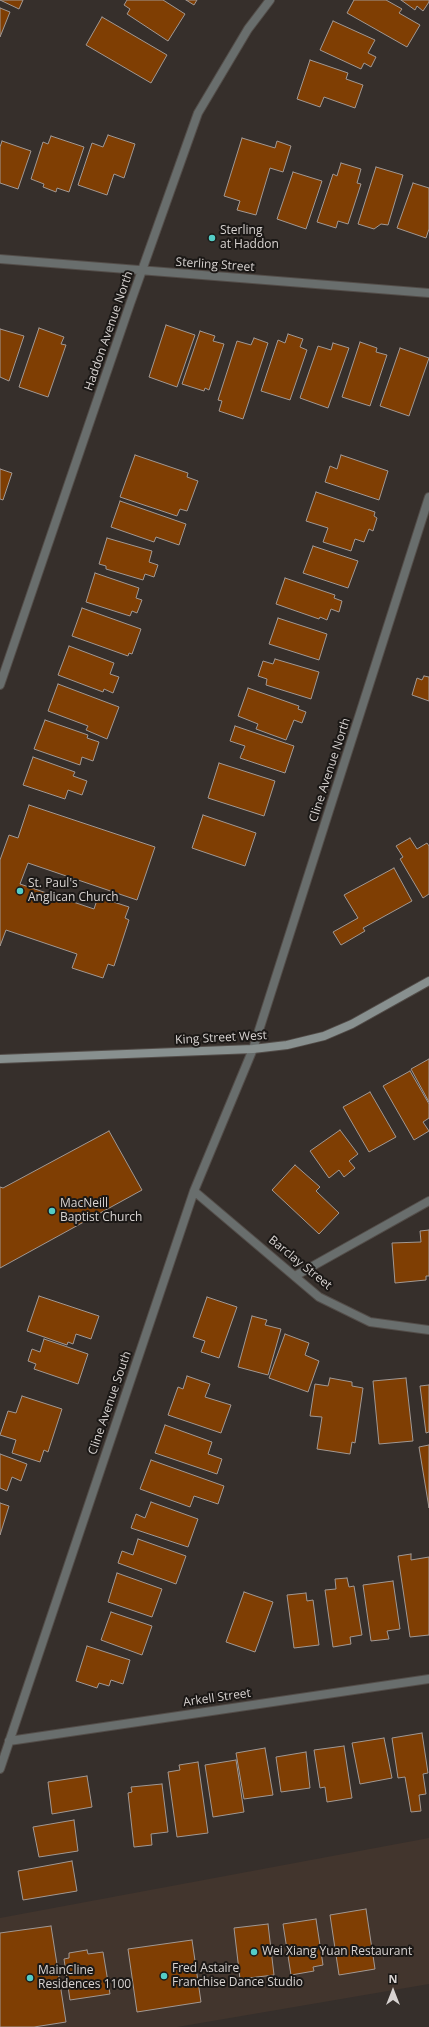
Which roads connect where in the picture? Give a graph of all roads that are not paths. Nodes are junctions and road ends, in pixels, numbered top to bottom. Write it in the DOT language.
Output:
graph roads {
  1 [pos="270,0"];
  2 [pos="0,259"];
  3 [pos="142,271"];
  4 [pos="429,293"];
  5 [pos="429,498"];
  6 [pos="0,684"];
  7 [pos="429,981"];
  8 [pos="253,1049"];
  9 [pos="0,1059"];
  10 [pos="194,1191"];
  11 [pos="429,1201"];
  12 [pos="295,1276"];
  13 [pos="429,1330"];
  14 [pos="429,1679"];
  15 [pos="10,1740"];
  16 [pos="0,1769"];
  1 -- 3 [label="street, Haddon Avenue North"];
  2 -- 3 [label="street, Sterling Street"];
  3 -- 4 [label="street, Sterling Street"];
  3 -- 6 [label="street, Haddon Avenue North"];
  5 -- 8 [label="street, Cline Avenue North"];
  7 -- 8 [label="street, King Street West"];
  8 -- 9 [label="street, King Street West"];
  8 -- 10 [label="street, Cline Avenue South"];
  10 -- 12 [label="street, Barclay Street"];
  10 -- 15 [label="street, Cline Avenue South"];
  11 -- 12 [label="street"];
  12 -- 13 [label="street, Barclay Street"];
  14 -- 15 [label="street, Arkell Street"];
  15 -- 16 [label="street, Cline Avenue South"];
}
